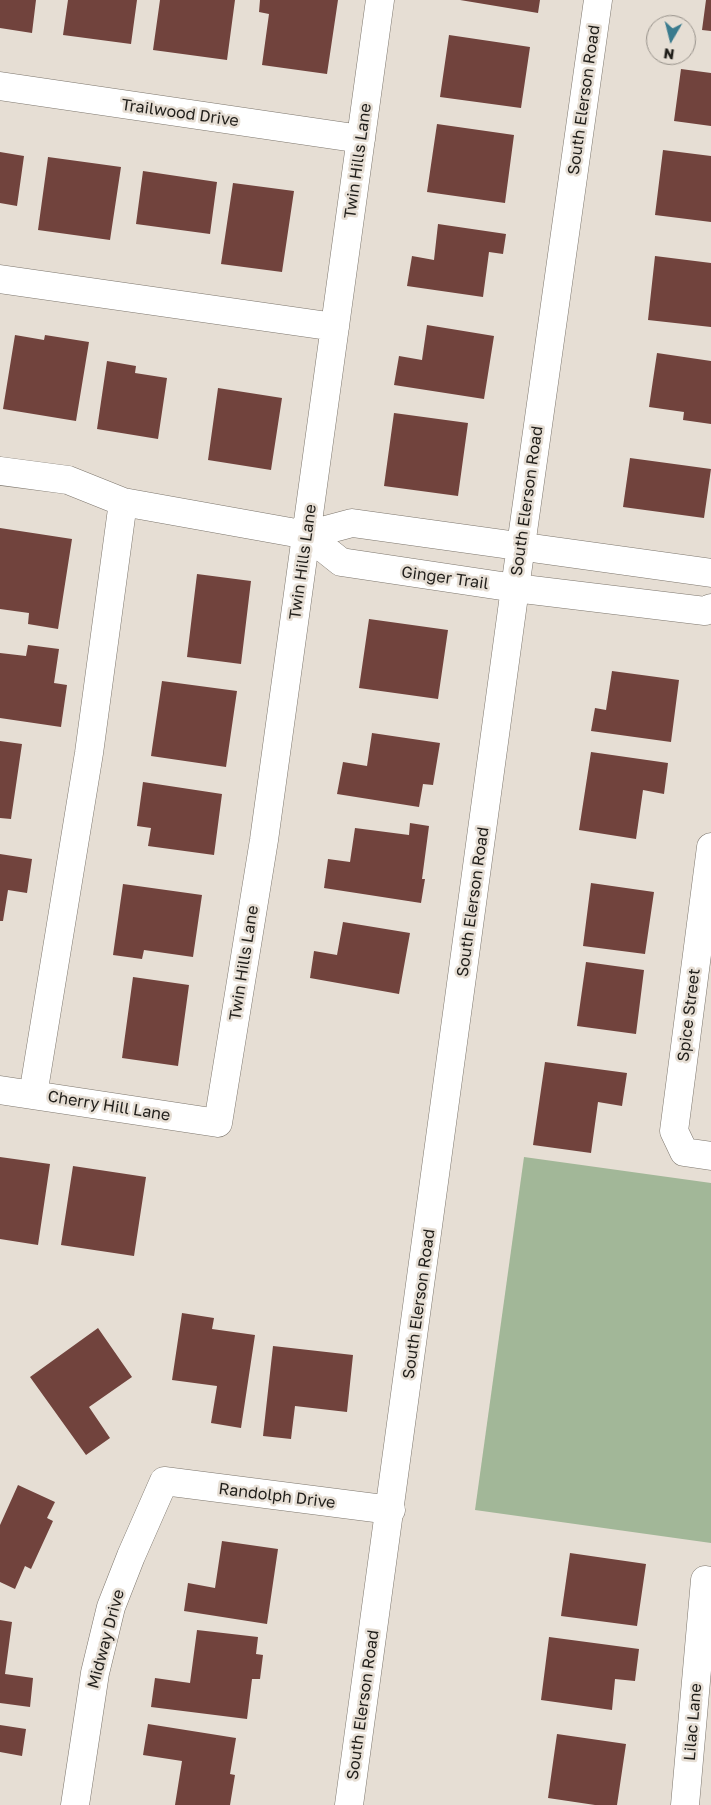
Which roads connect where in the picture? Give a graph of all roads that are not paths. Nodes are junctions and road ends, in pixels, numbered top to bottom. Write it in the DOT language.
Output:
graph roads {
  1 [pos="380,0"];
  2 [pos="598,0"];
  3 [pos="0,86"];
  4 [pos="361,139"];
  5 [pos="0,279"];
  6 [pos="335,327"];
  7 [pos="0,471"];
  8 [pos="123,502"];
  9 [pos="307,535"];
  10 [pos="521,546"];
  11 [pos="711,573"];
  12 [pos="515,588"];
  13 [pos="711,608"];
  14 [pos="711,847"];
  15 [pos="0,1090"];
  16 [pos="33,1094"];
  17 [pos="218,1123"];
  18 [pos="711,1156"];
  19 [pos="164,1482"];
  20 [pos="391,1510"];
  21 [pos="708,1580"];
  22 [pos="74,1805"];
  23 [pos="349,1805"];
  24 [pos="686,1805"];
  1 -- 4 [label="street, Twin Hills Lane"];
  2 -- 10 [label="street, South Elerson Road"];
  3 -- 4 [label="street, Trailwood Drive"];
  4 -- 6 [label="street, Twin Hills Lane"];
  5 -- 6 [label="street"];
  6 -- 9 [label="street, Twin Hills Lane"];
  7 -- 8 [label="street, Ginger Trail"];
  8 -- 9 [label="street, Ginger Trail"];
  8 -- 16 [label="street"];
  9 -- 10 [label="street, Ginger Trail"];
  9 -- 12 [label="street, Ginger Trail"];
  9 -- 17 [label="street, Twin Hills Lane"];
  10 -- 11 [label="street, Ginger Trail"];
  10 -- 12 [label="street, South Elerson Road"];
  12 -- 13 [label="street, Ginger Trail"];
  12 -- 20 [label="street, South Elerson Road"];
  14 -- 18 [label="street, Spice Street"];
  15 -- 16 [label="street, Cherry Hill Lane"];
  16 -- 17 [label="street, Cherry Hill Lane"];
  19 -- 20 [label="street, Randolph Drive"];
  19 -- 22 [label="street, Midway Drive"];
  20 -- 23 [label="street, South Elerson Road"];
  21 -- 24 [label="street, Lilac Lane"];
}
